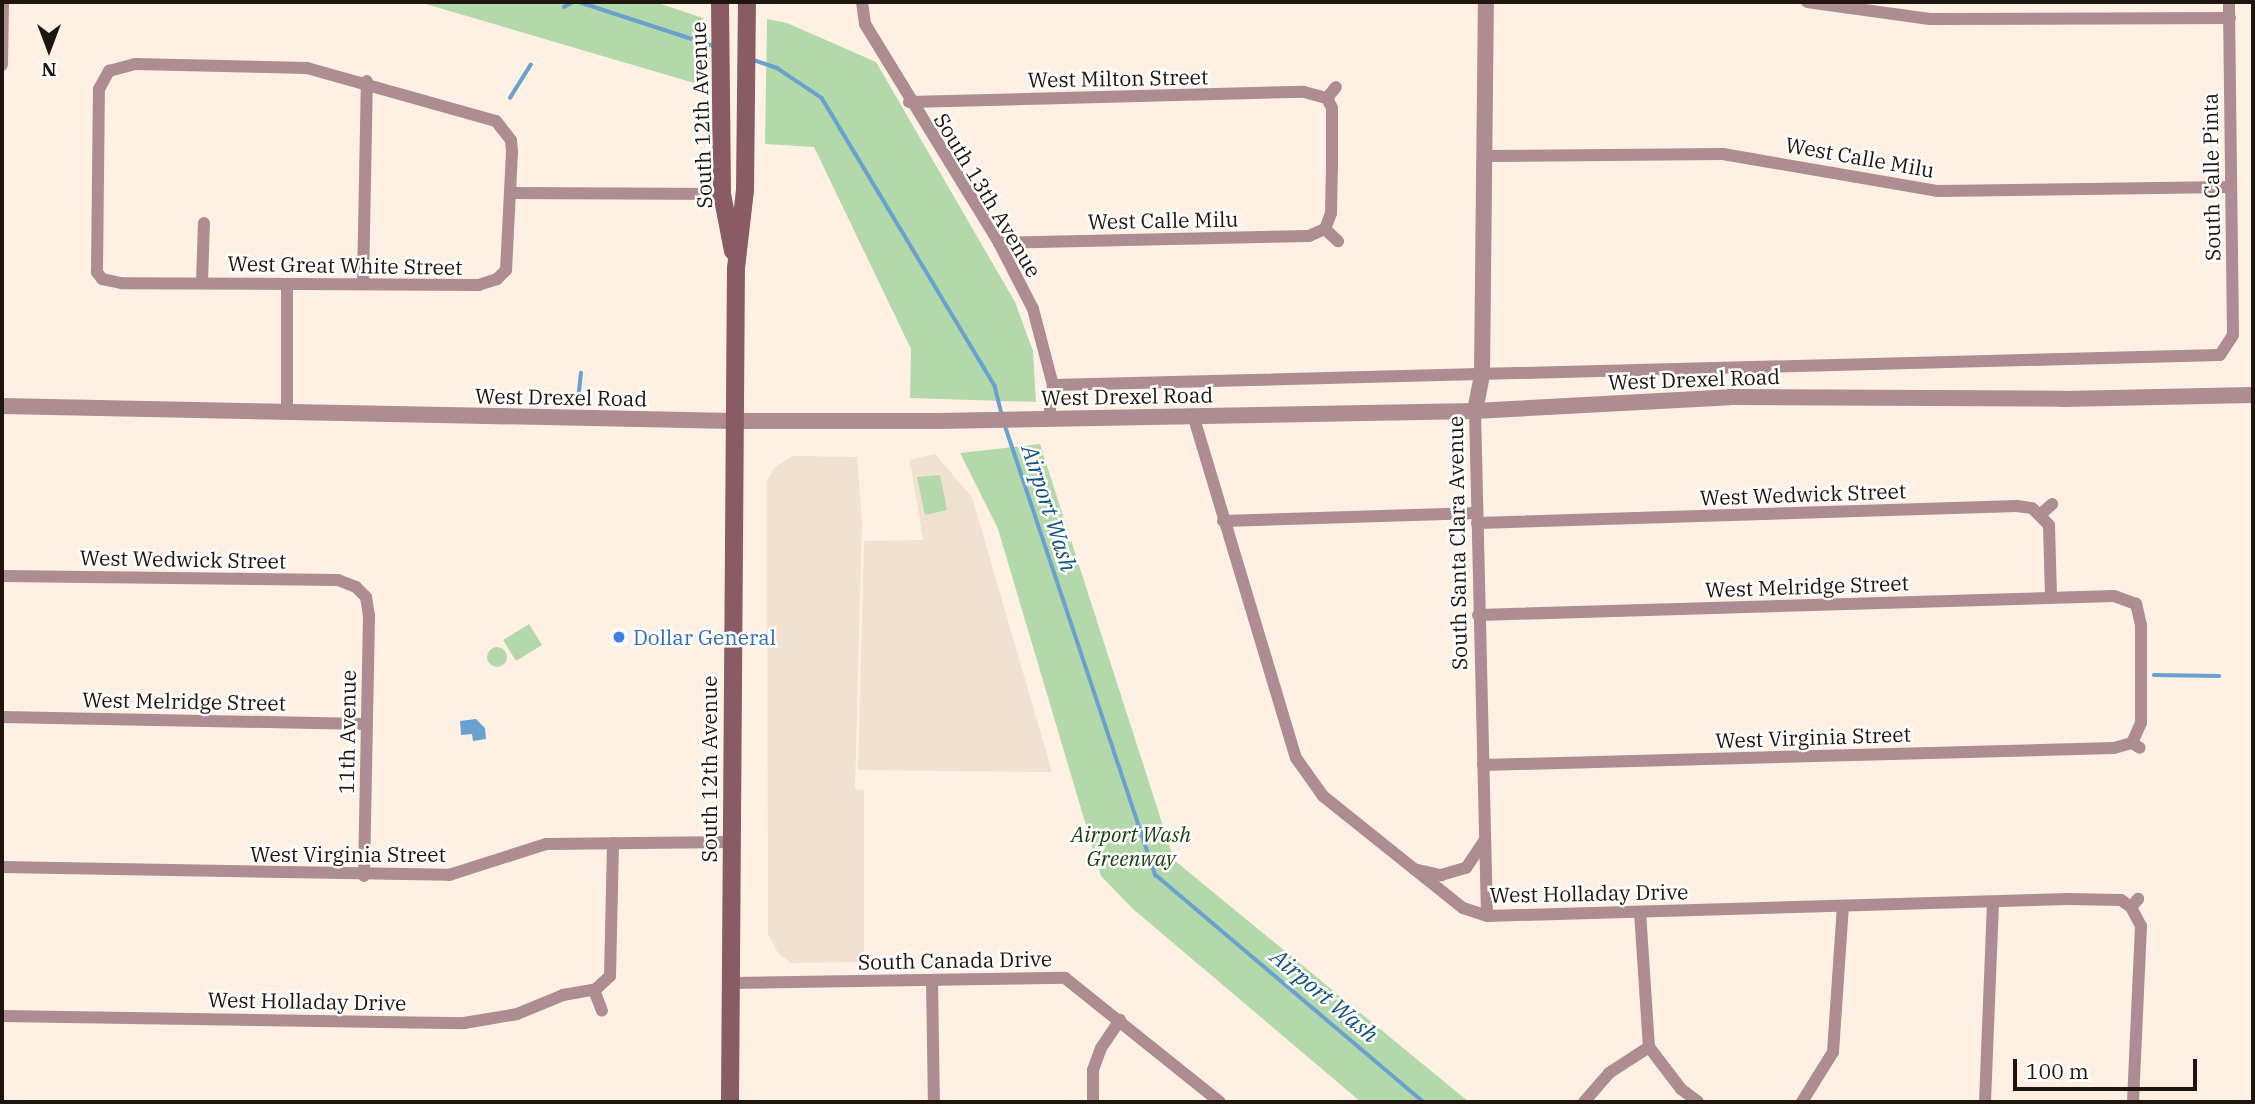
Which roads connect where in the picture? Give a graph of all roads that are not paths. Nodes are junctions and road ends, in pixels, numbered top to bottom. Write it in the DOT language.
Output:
graph roads {
  1 [pos="3,2"];
  2 [pos="720,2"];
  3 [pos="747,2"];
  4 [pos="862,2"];
  5 [pos="1486,2"];
  6 [pos="1807,2"];
  7 [pos="2230,2"];
  8 [pos="2230,18"];
  9 [pos="2,65"];
  10 [pos="367,82"];
  11 [pos="1336,87"];
  12 [pos="1327,98"];
  13 [pos="909,102"];
  14 [pos="1486,156"];
  15 [pos="2229,187"];
  16 [pos="510,193"];
  17 [pos="722,194"];
  18 [pos="204,223"];
  19 [pos="1325,229"];
  20 [pos="1338,241"];
  21 [pos="999,243"];
  22 [pos="736,268"];
  23 [pos="202,282"];
  24 [pos="363,283"];
  25 [pos="286,284"];
  26 [pos="2227,350"];
  27 [pos="1482,374"];
  28 [pos="1054,385"];
  29 [pos="2249,395"];
  30 [pos="2,406"];
  31 [pos="1475,411"];
  32 [pos="287,413"];
  33 [pos="1193,415"];
  34 [pos="1049,418"];
  35 [pos="734,421"];
  36 [pos="2052,504"];
  37 [pos="2041,514"];
  38 [pos="1477,518"];
  39 [pos="1223,521"];
  40 [pos="2,576"];
  41 [pos="361,587"];
  42 [pos="2051,598"];
  43 [pos="1478,615"];
  44 [pos="2,717"];
  45 [pos="365,724"];
  46 [pos="2136,745"];
  47 [pos="1483,765"];
  48 [pos="1486,837"];
  49 [pos="731,842"];
  50 [pos="613,843"];
  51 [pos="2,867"];
  52 [pos="1411,869"];
  53 [pos="364,876"];
  54 [pos="1993,903"];
  55 [pos="1843,906"];
  56 [pos="1640,912"];
  57 [pos="1487,916"];
  58 [pos="932,980"];
  59 [pos="730,983"];
  60 [pos="599,987"];
  61 [pos="602,1011"];
  62 [pos="2,1016"];
  63 [pos="1120,1020"];
  64 [pos="1649,1047"];
  65 [pos="730,1102"];
  66 [pos="934,1102"];
  67 [pos="1093,1102"];
  68 [pos="1220,1102"];
  69 [pos="1584,1102"];
  70 [pos="1698,1102"];
  71 [pos="1802,1102"];
  72 [pos="1984,1102"];
  73 [pos="2133,1102"];
  1 -- 9 [label="street"];
  2 -- 17 [label="main road, South 12th Avenue"];
  3 -- 22 [label="main road, South 12th Avenue"];
  4 -- 13 [label="street, South 13th Avenue"];
  5 -- 14 [label="street, South Santa Clara Avenue"];
  6 -- 8 [label="street"];
  7 -- 8 [label="street, South Calle Pinta"];
  8 -- 15 [label="street, South Calle Pinta"];
  10 -- 16 [label="street, West Great White Street"];
  10 -- 23 [label="street, West Great White Street"];
  10 -- 24 [label="street"];
  11 -- 12 [label="street"];
  12 -- 13 [label="street, West Milton Street"];
  12 -- 19 [label="street"];
  13 -- 21 [label="street, South 13th Avenue"];
  14 -- 15 [label="street, West Calle Milu"];
  14 -- 27 [label="street, South Santa Clara Avenue"];
  15 -- 26 [label="street, South Calle Pinta"];
  16 -- 17 [label="street"];
  16 -- 24 [label="street, West Great White Street"];
  17 -- 22 [label="main road, South 12th Avenue"];
  18 -- 23 [label="street"];
  19 -- 20 [label="street"];
  19 -- 21 [label="street, West Calle Milu"];
  21 -- 28 [label="street, South 13th Avenue"];
  22 -- 35 [label="main road, South 12th Avenue"];
  23 -- 25 [label="street, West Great White Street"];
  24 -- 25 [label="street, West Great White Street"];
  25 -- 32 [label="street"];
  26 -- 27 [label="street, West Drexel Road"];
  27 -- 28 [label="street, West Drexel Road"];
  27 -- 31 [label="street, South Santa Clara Avenue"];
  28 -- 34 [label="street, South 13th Avenue"];
  29 -- 31 [label="street, West Drexel Road"];
  30 -- 32 [label="street, West Drexel Road"];
  31 -- 33 [label="street, West Drexel Road"];
  31 -- 38 [label="street, South Santa Clara Avenue"];
  32 -- 35 [label="street, West Drexel Road"];
  33 -- 34 [label="street, West Drexel Road"];
  33 -- 39 [label="street, West Holladay Drive"];
  34 -- 35 [label="street, West Drexel Road"];
  35 -- 49 [label="main road, South 12th Avenue"];
  36 -- 37 [label="street"];
  37 -- 38 [label="street, West Wedwick Street"];
  37 -- 42 [label="street"];
  38 -- 39 [label="street, West Wedwick Street"];
  38 -- 43 [label="street, South Santa Clara Avenue"];
  39 -- 52 [label="street, West Holladay Drive"];
  40 -- 41 [label="street, West Wedwick Street"];
  41 -- 45 [label="street, 11th Avenue"];
  42 -- 43 [label="street, West Melridge Street"];
  42 -- 46 [label="street, West Melridge Street"];
  43 -- 47 [label="street, South Santa Clara Avenue"];
  44 -- 45 [label="street, West Melridge Street"];
  45 -- 53 [label="street, 11th Avenue"];
  46 -- 47 [label="street, West Virginia Street"];
  47 -- 48 [label="street, South Santa Clara Avenue"];
  48 -- 52 [label="street"];
  48 -- 57 [label="street, South Santa Clara Avenue"];
  49 -- 50 [label="street, West Virginia Street"];
  49 -- 59 [label="main road, South 12th Avenue"];
  50 -- 53 [label="street, West Virginia Street"];
  50 -- 60 [label="street"];
  51 -- 53 [label="street, West Virginia Street"];
  52 -- 57 [label="street, West Holladay Drive"];
  54 -- 55 [label="street, West Holladay Drive"];
  54 -- 72 [label="street"];
  54 -- 73 [label="street, West Holladay Drive"];
  55 -- 56 [label="street, West Holladay Drive"];
  55 -- 71 [label="street"];
  56 -- 57 [label="street, West Holladay Drive"];
  56 -- 64 [label="street"];
  58 -- 59 [label="street, South Canada Drive"];
  58 -- 63 [label="street, South Canada Drive"];
  58 -- 66 [label="street"];
  59 -- 65 [label="main road, South 12th Avenue"];
  60 -- 61 [label="street"];
  60 -- 62 [label="street, West Holladay Drive"];
  63 -- 67 [label="street"];
  63 -- 68 [label="street, South Canada Drive"];
  64 -- 69 [label="street"];
  64 -- 70 [label="street"];
}
